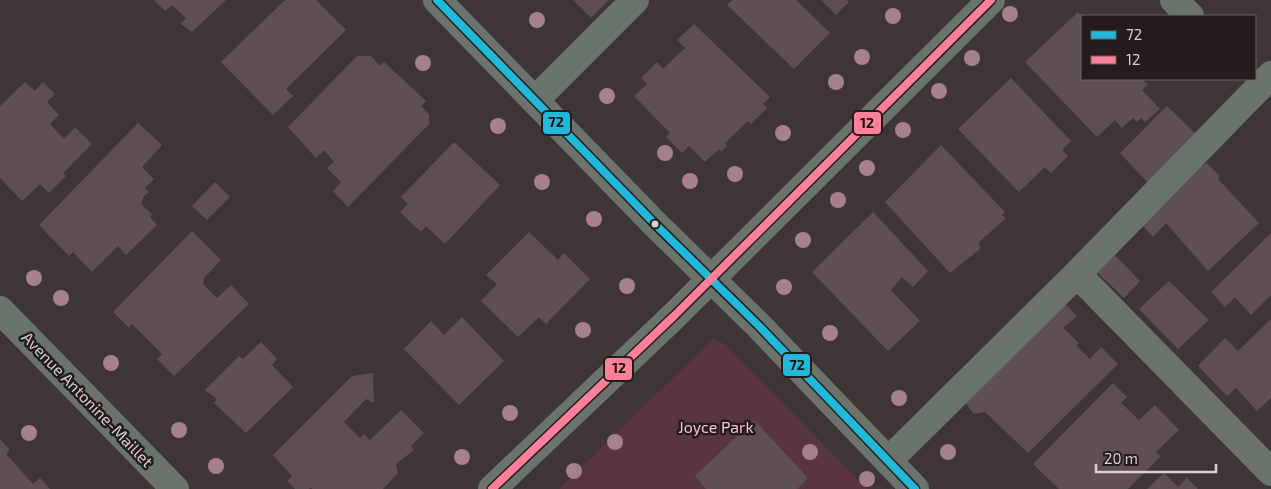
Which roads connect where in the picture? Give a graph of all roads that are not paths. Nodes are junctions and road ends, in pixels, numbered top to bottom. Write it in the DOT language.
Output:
graph roads {
  1 [pos="438,0"];
  2 [pos="635,0"];
  3 [pos="991,0"];
  4 [pos="1174,0"];
  5 [pos="1189,15"];
  6 [pos="1263,85"];
  7 [pos="535,100"];
  8 [pos="1077,274"];
  9 [pos="710,279"];
  10 [pos="0,310"];
  11 [pos="888,461"];
  12 [pos="1271,472"];
  13 [pos="175,489"];
  14 [pos="492,489"];
  15 [pos="915,489"];
  1 -- 7 [label="street"];
  2 -- 7 [label="street"];
  3 -- 9 [label="street"];
  4 -- 5 [label="street"];
  6 -- 8 [label="street"];
  7 -- 9 [label="street"];
  8 -- 11 [label="street"];
  8 -- 12 [label="street"];
  9 -- 11 [label="street"];
  9 -- 14 [label="street"];
  10 -- 13 [label="street, Avenue Antonine-Maillet"];
  11 -- 15 [label="street"];
}
